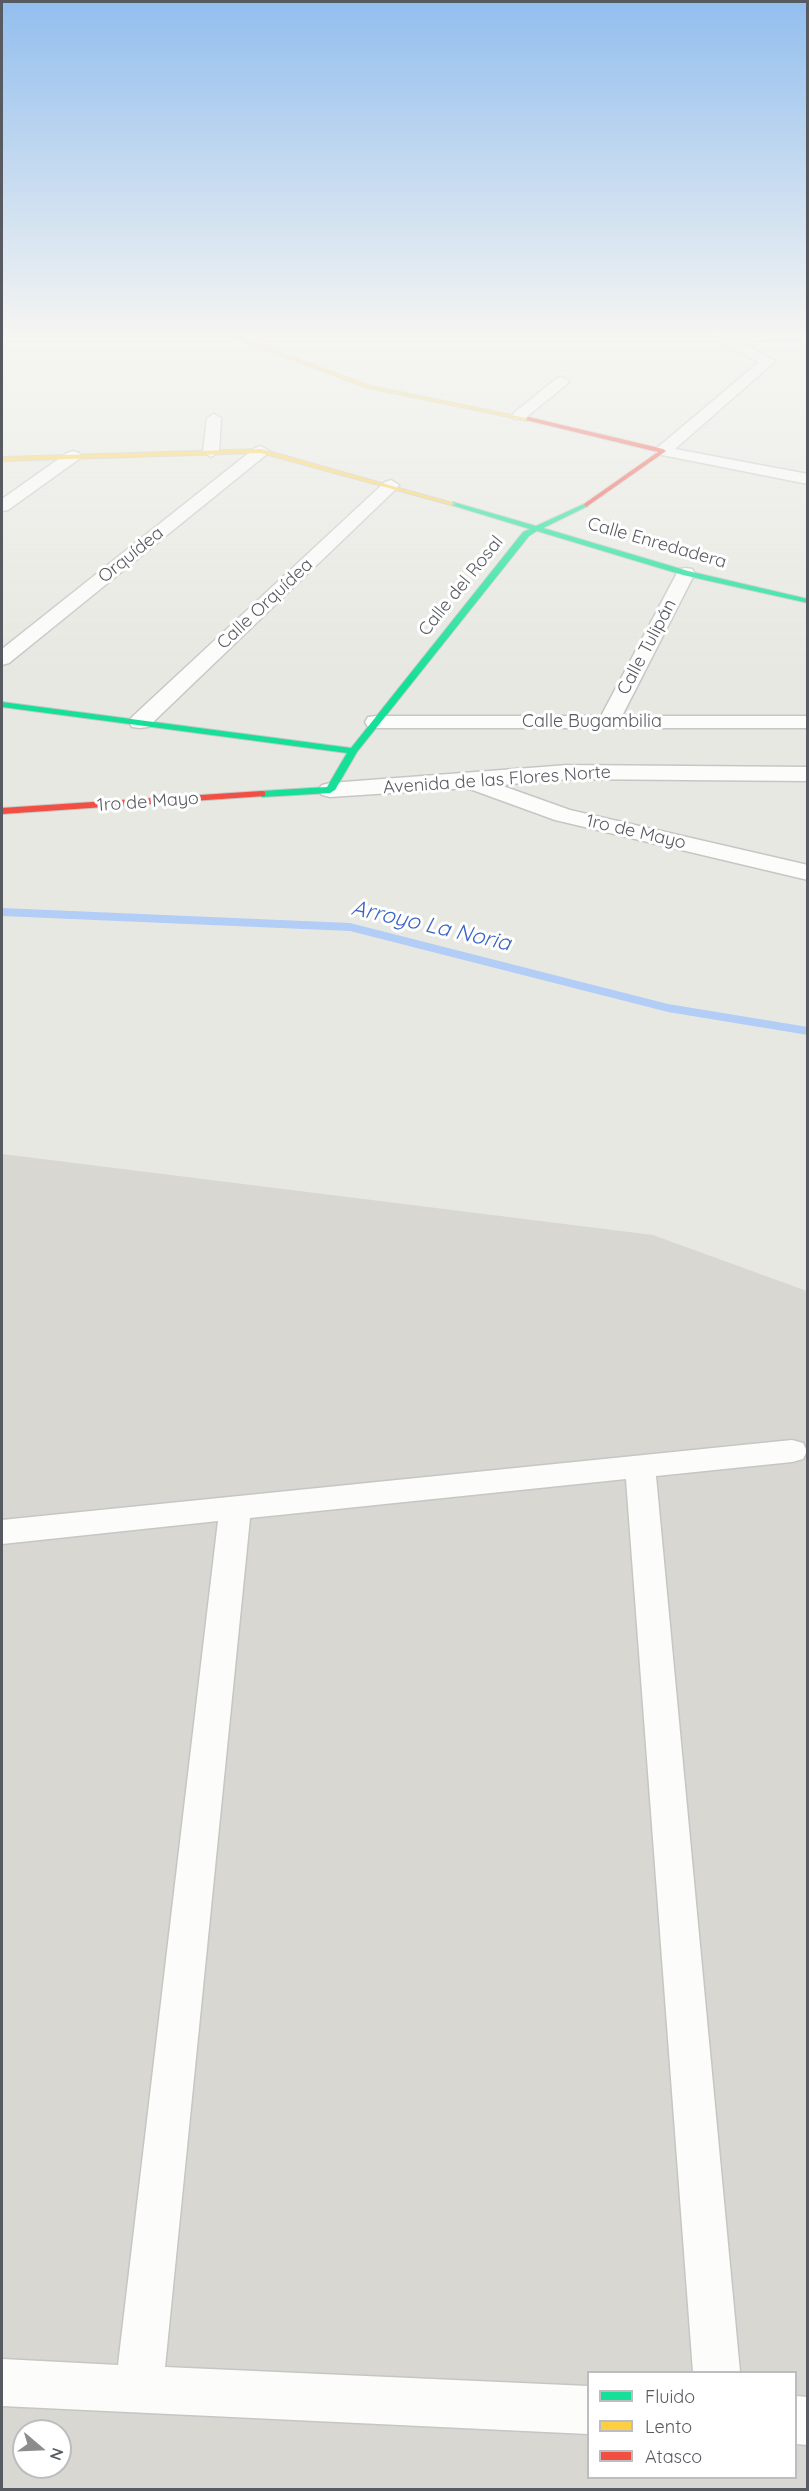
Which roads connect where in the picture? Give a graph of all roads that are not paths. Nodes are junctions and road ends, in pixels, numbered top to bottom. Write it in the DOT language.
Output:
graph roads {
  1 [pos="211,447"];
  2 [pos="648,447"];
  3 [pos="667,447"];
  4 [pos="261,451"];
  5 [pos="663,451"];
  6 [pos="211,452"];
  7 [pos="73,456"];
  8 [pos="2,459"];
  9 [pos="807,479"];
  10 [pos="391,485"];
  11 [pos="2,506"];
  12 [pos="540,528"];
  13 [pos="686,573"];
  14 [pos="807,601"];
  15 [pos="2,658"];
  16 [pos="2,705"];
  17 [pos="140,722"];
  18 [pos="376,722"];
  19 [pos="608,722"];
  20 [pos="807,722"];
  21 [pos="353,751"];
  22 [pos="807,774"];
  23 [pos="468,781"];
  24 [pos="330,790"];
  25 [pos="2,811"];
  26 [pos="807,873"];
  27 [pos="792,1451"];
  28 [pos="640,1466"];
  29 [pos="235,1508"];
  30 [pos="2,1532"];
  31 [pos="717,2371"];
  32 [pos="2,2383"];
  33 [pos="139,2390"];
  34 [pos="587,2410"];
  1 -- 6 [label="street"];
  2 -- 5 [label="street"];
  3 -- 5 [label="street"];
  4 -- 6 [label="street, Calle Enredadera"];
  4 -- 10 [label="street, Calle Enredadera"];
  4 -- 15 [label="street, Orquídea"];
  5 -- 9 [label="street"];
  5 -- 12 [label="street, Calle del Rosal"];
  6 -- 7 [label="street, Calle Enredadera"];
  7 -- 8 [label="street, Calle Enredadera"];
  7 -- 11 [label="street"];
  10 -- 12 [label="street, Calle Enredadera"];
  10 -- 17 [label="street, Calle Orquídea"];
  12 -- 13 [label="street, Calle Enredadera"];
  12 -- 18 [label="street, Calle del Rosal"];
  13 -- 14 [label="street, Calle Enredadera"];
  13 -- 19 [label="street, Calle Tulipán"];
  16 -- 17 [label="street"];
  17 -- 21 [label="street"];
  18 -- 19 [label="street, Calle Bugambilia"];
  18 -- 21 [label="street, Calle del Rosal"];
  19 -- 20 [label="street, Calle Bugambilia"];
  21 -- 24 [label="street, Calle del Rosal"];
  22 -- 23 [label="street, Avenida de las Flores Norte"];
  23 -- 24 [label="street, Avenida de las Flores Norte"];
  23 -- 26 [label="street, 1ro de Mayo"];
  24 -- 25 [label="street, 1ro de Mayo"];
  27 -- 28 [label="lane"];
  28 -- 29 [label="lane"];
  28 -- 31 [label="lane"];
  29 -- 30 [label="lane"];
  29 -- 33 [label="lane"];
  32 -- 33 [label="lane"];
  33 -- 34 [label="lane"];
}
